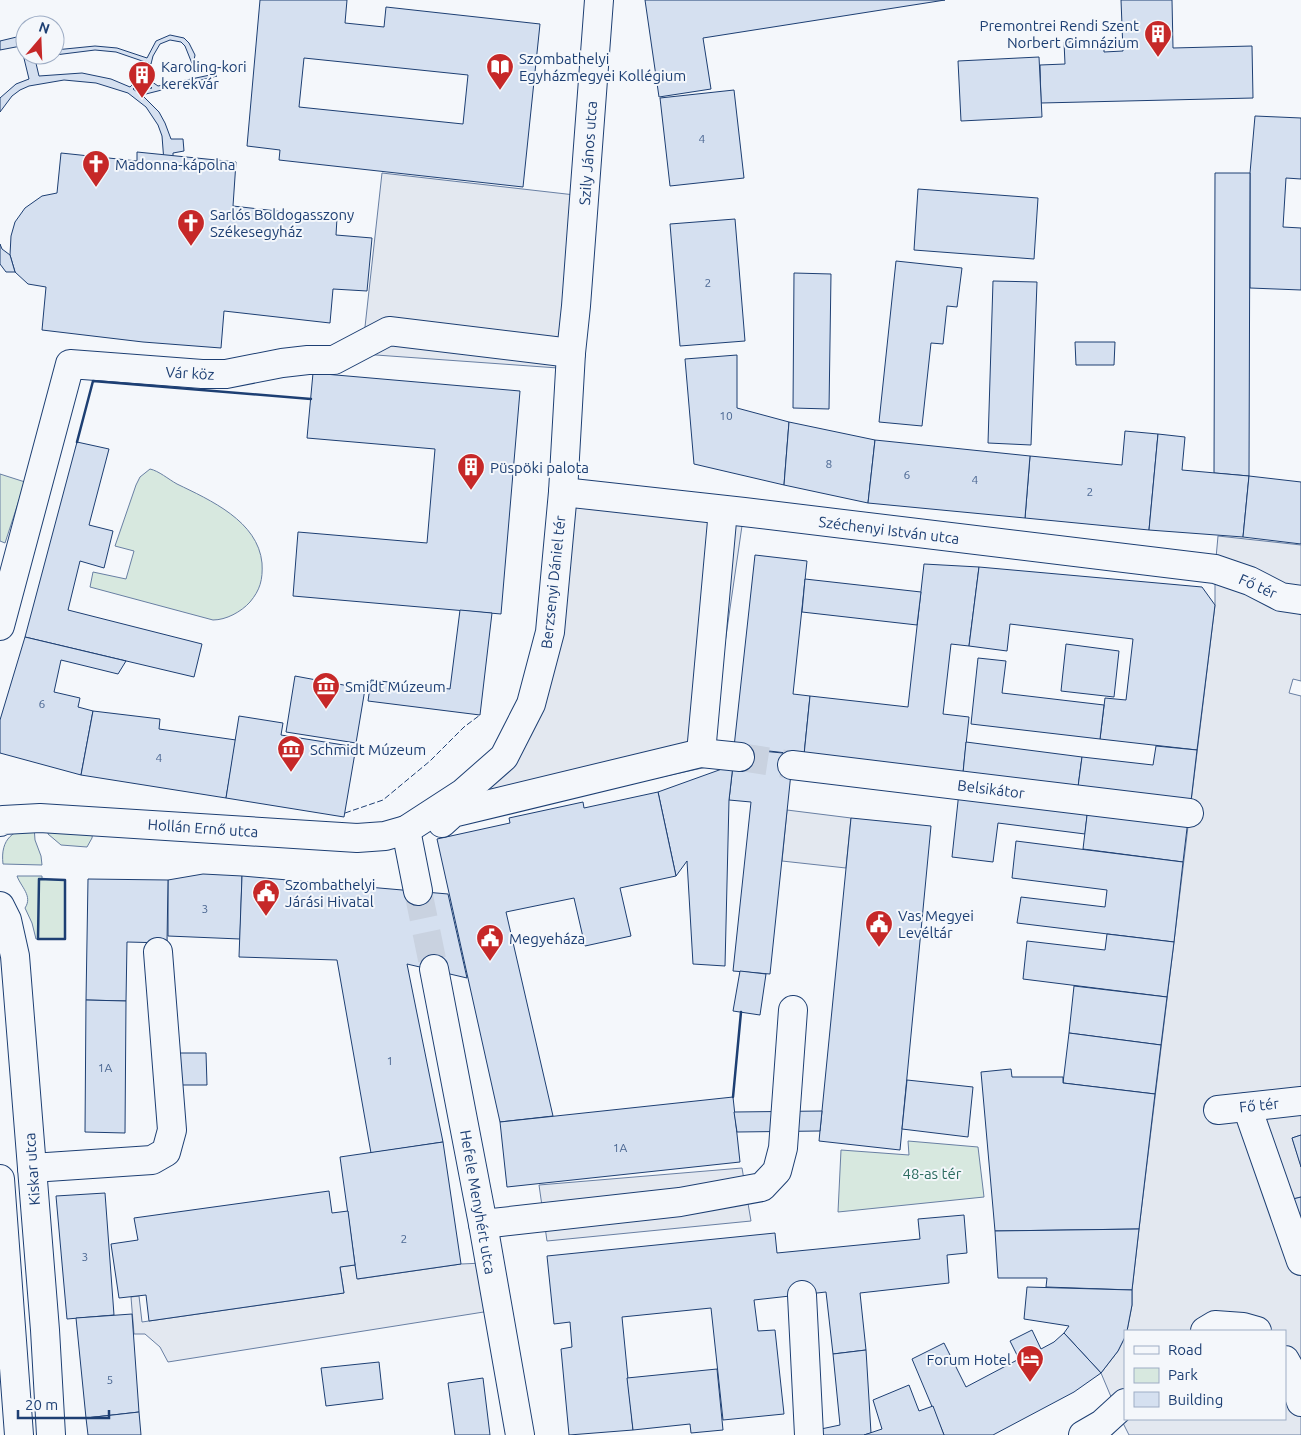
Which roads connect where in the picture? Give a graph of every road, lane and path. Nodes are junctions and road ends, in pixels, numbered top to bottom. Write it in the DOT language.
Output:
graph roads {
  1 [pos="600,0"];
  2 [pos="576,306"];
  3 [pos="571,353"];
  4 [pos="563,492"];
  5 [pos="723,510"];
  6 [pos="1215,569"];
  7 [pos="1301,600"];
  8 [pos="0,626"];
  9 [pos="701,754"];
  10 [pos="740,757"];
  11 [pos="792,765"];
  12 [pos="1189,813"];
  13 [pos="0,822"];
  14 [pos="407,839"];
  15 [pos="418,891"];
  16 [pos="0,906"];
  17 [pos="158,952"];
  18 [pos="434,969"];
  19 [pos="794,1010"];
  20 [pos="0,1024"];
  21 [pos="25,1072"];
  22 [pos="1301,1101"];
  23 [pos="1247,1107"];
  24 [pos="1218,1110"];
  25 [pos="32,1168"];
  26 [pos="0,1179"];
  27 [pos="483,1224"];
  28 [pos="1301,1261"];
  29 [pos="802,1295"];
  30 [pos="1207,1330"];
  31 [pos="1254,1330"];
  32 [pos="1286,1362"];
  33 [pos="50,1399"];
  34 [pos="9,1402"];
  35 [pos="1301,1402"];
  36 [pos="1124,1404"];
  37 [pos="19,1435"];
  38 [pos="51,1435"];
  39 [pos="520,1435"];
  40 [pos="809,1435"];
  41 [pos="1083,1435"];
  1 -- 2 [label="street, Szily János utca"];
  2 -- 3 [label="street, Berzsenyi Dániel tér"];
  3 -- 4 [label="street, Berzsenyi Dániel tér"];
  3 -- 8 [label="street, Vár köz"];
  4 -- 5 [label="street, Széchenyi István utca"];
  4 -- 14 [label="street, Berzsenyi Dániel tér"];
  5 -- 6 [label="street, Széchenyi István utca"];
  5 -- 9 [label="street"];
  6 -- 7 [label="street, Fő tér"];
  9 -- 10 [label="street"];
  9 -- 14 [label="street"];
  11 -- 12 [label="street, Belsikátor"];
  13 -- 14 [label="street, Hollán Ernő utca"];
  14 -- 15 [label="street"];
  16 -- 21 [label="street, Kiskar utca"];
  17 -- 25 [label="street"];
  18 -- 27 [label="street, Hefele Menyhért utca"];
  19 -- 27 [label="street"];
  20 -- 21 [label="street"];
  21 -- 25 [label="street, Kiskar utca"];
  22 -- 23 [label="street, Fő tér"];
  23 -- 24 [label="street, Fő tér"];
  23 -- 28 [label="street"];
  25 -- 33 [label="street, Kiskar utca"];
  26 -- 34 [label="street"];
  27 -- 39 [label="street, Hefele Menyhért utca"];
  29 -- 40 [label="street"];
  30 -- 31 [label="street"];
  32 -- 35 [label="street"];
  33 -- 34 [label="street"];
  33 -- 38 [label="street, Kiskar utca"];
  34 -- 37 [label="street"];
  36 -- 41 [label="street"];
}
